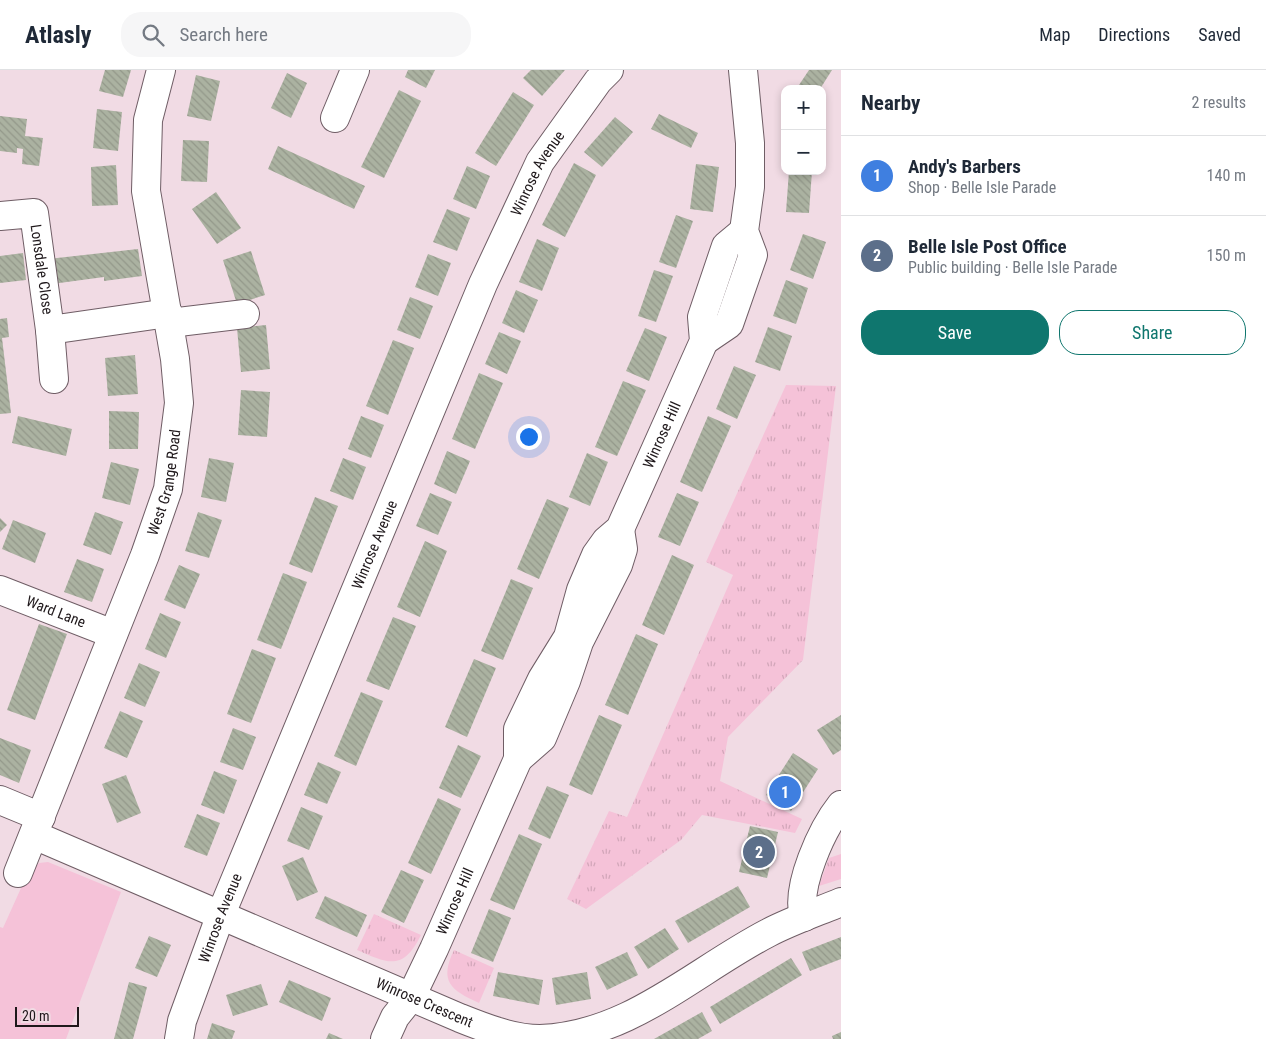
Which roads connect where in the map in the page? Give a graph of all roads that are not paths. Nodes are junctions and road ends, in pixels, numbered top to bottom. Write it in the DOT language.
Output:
graph roads {
  1 [pos="161,70"];
  2 [pos="355,70"];
  3 [pos="609,70"];
  4 [pos="743,70"];
  5 [pos="335,118"];
  6 [pos="0,216"];
  7 [pos="244,314"];
  8 [pos="169,318"];
  9 [pos="50,330"];
  10 [pos="54,380"];
  11 [pos="0,590"];
  12 [pos="113,634"];
  13 [pos="0,800"];
  14 [pos="841,805"];
  15 [pos="37,826"];
  16 [pos="18,873"];
  17 [pos="841,902"];
  18 [pos="221,914"];
  19 [pos="804,917"];
  20 [pos="410,998"];
  21 [pos="179,1039"];
  22 [pos="385,1039"];
  1 -- 8 [label="street, West Grange Road"];
  2 -- 5 [label="street"];
  3 -- 18 [label="street, Winrose Avenue"];
  4 -- 20 [label="street, Winrose Hill"];
  6 -- 9 [label="street, Lonsdale Close"];
  7 -- 8 [label="street, Lonsdale Close"];
  8 -- 9 [label="street, Lonsdale Close"];
  8 -- 12 [label="street, West Grange Road"];
  9 -- 10 [label="street, Lonsdale Close"];
  11 -- 12 [label="street, Ward Lane"];
  12 -- 15 [label="street, West Grange Road"];
  13 -- 15 [label="street, Winrose Crescent"];
  14 -- 19 [label="street"];
  15 -- 16 [label="street, West Grange Road"];
  15 -- 18 [label="street, Winrose Crescent"];
  17 -- 19 [label="street, Winrose Crescent"];
  18 -- 20 [label="street, Winrose Crescent"];
  18 -- 21 [label="street, Winrose Avenue"];
  19 -- 20 [label="street, Winrose Crescent"];
  20 -- 22 [label="street, Winrose Hill"];
}
